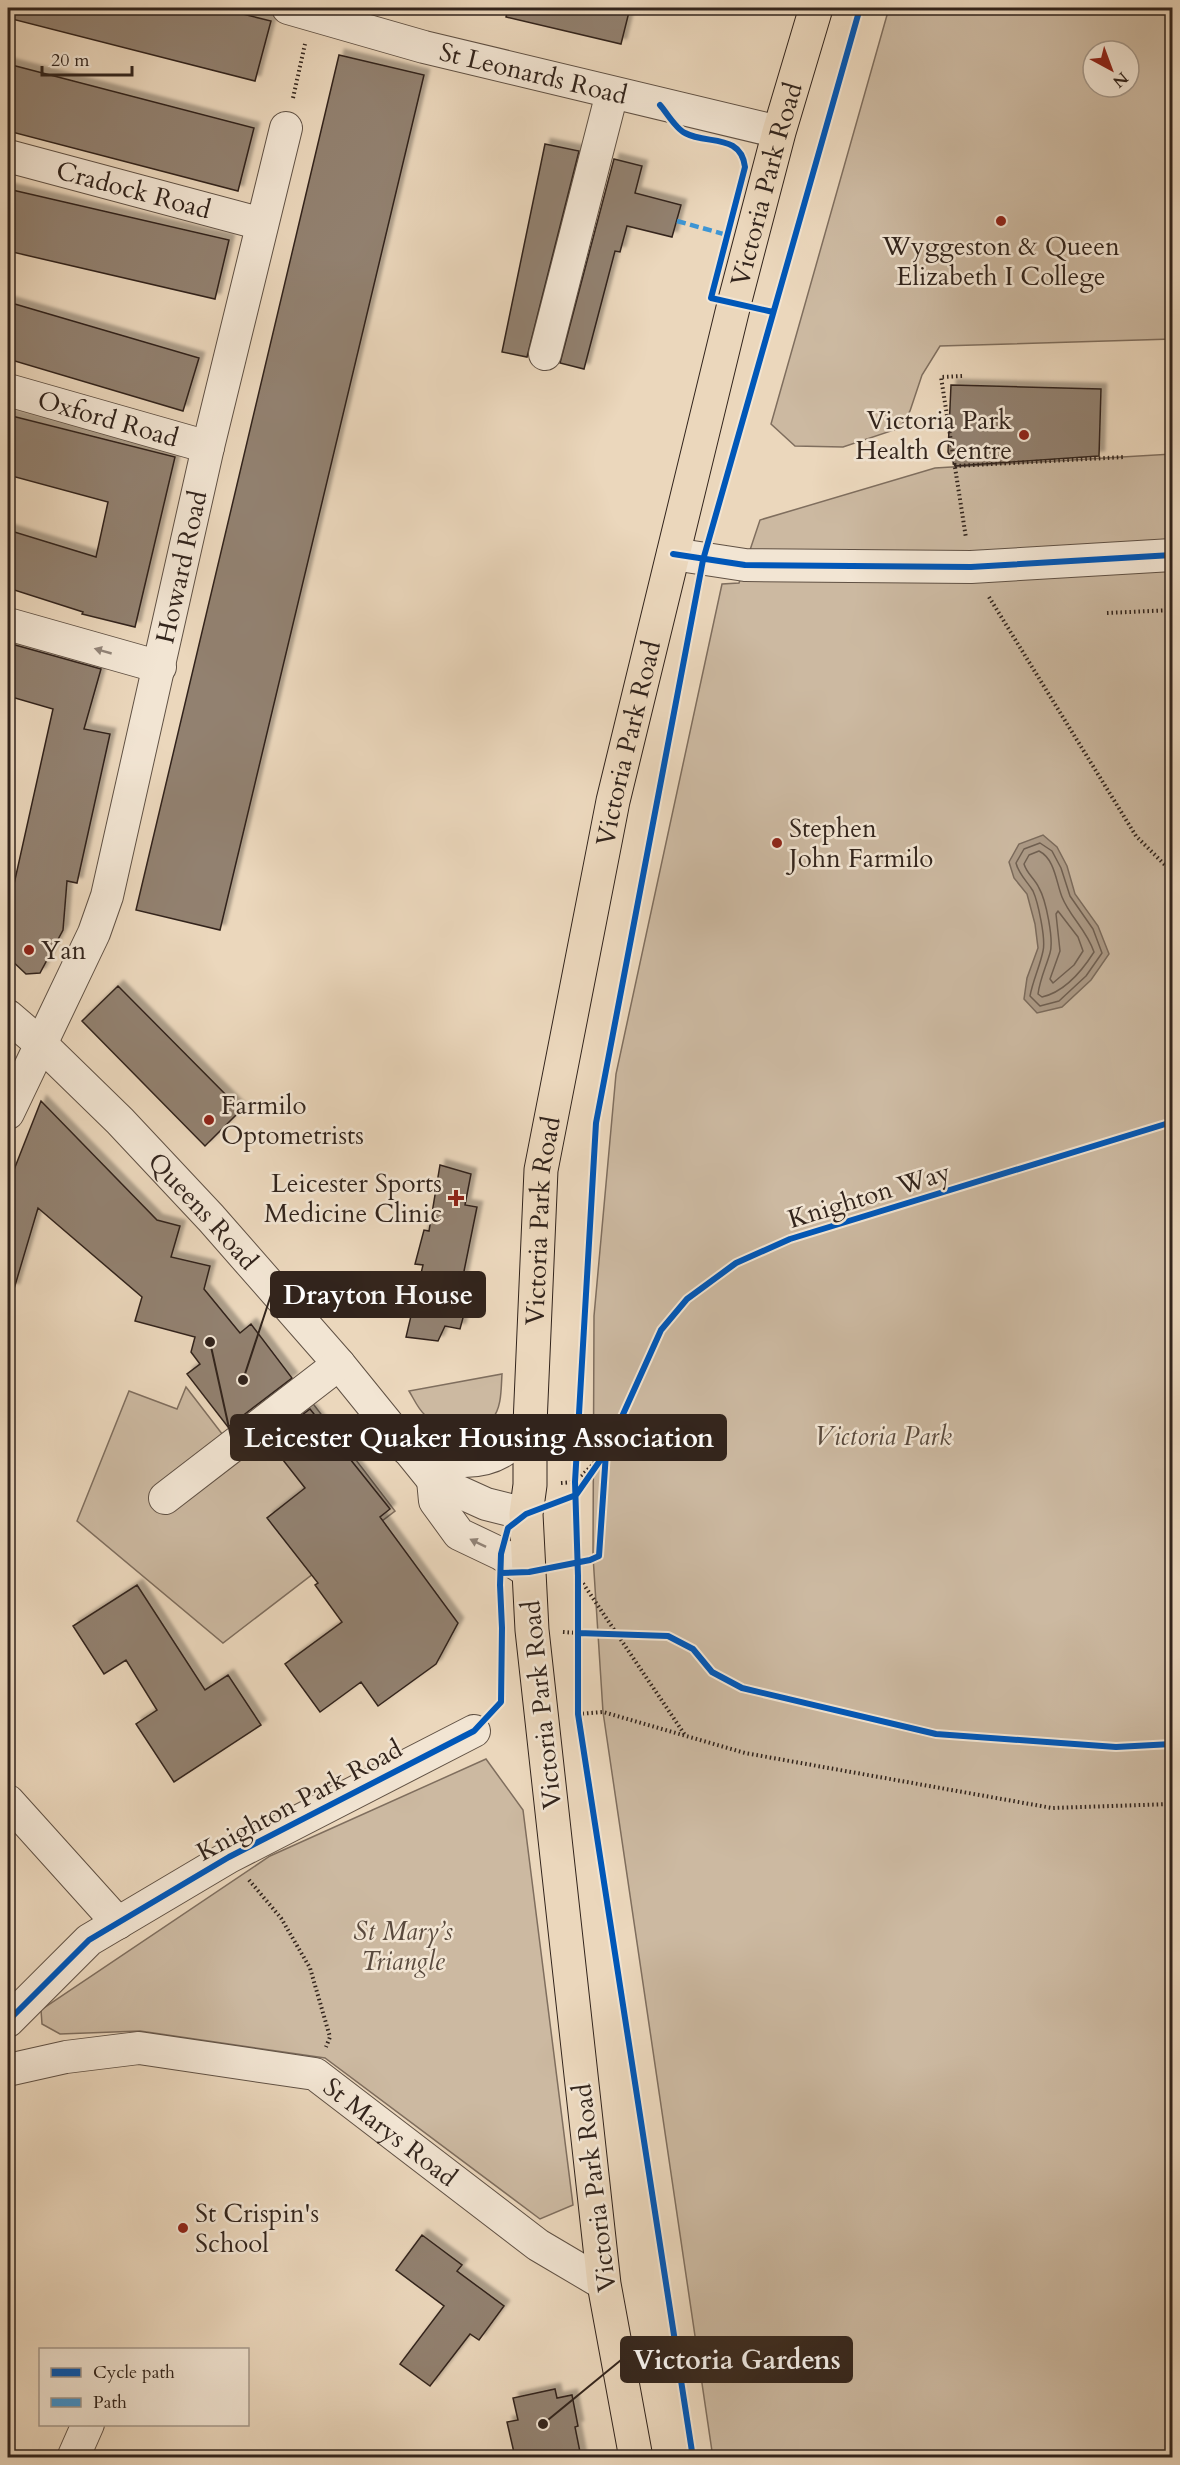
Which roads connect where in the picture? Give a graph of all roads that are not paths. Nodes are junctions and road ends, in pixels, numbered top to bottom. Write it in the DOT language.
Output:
graph roads {
  1 [pos="816,8"];
  2 [pos="305,10"];
  3 [pos="612,93"];
  4 [pos="286,128"];
  5 [pos="779,132"];
  6 [pos="8,156"];
  7 [pos="262,224"];
  8 [pos="545,354"];
  9 [pos="8,390"];
  10 [pos="208,447"];
  11 [pos="673,554"];
  12 [pos="1173,555"];
  13 [pos="8,624"];
  14 [pos="160,667"];
  15 [pos="8,1016"];
  16 [pos="42,1045"];
  17 [pos="8,1113"];
  18 [pos="339,1364"];
  19 [pos="530,1424"];
  20 [pos="406,1448"];
  21 [pos="433,1480"];
  22 [pos="165,1498"];
  23 [pos="526,1514"];
  24 [pos="529,1572"];
  25 [pos="474,1731"];
  26 [pos="8,1801"];
  27 [pos="118,1923"];
  28 [pos="8,2021"];
  29 [pos="8,2070"];
  30 [pos="604,2284"];
  31 [pos="87,2426"];
  32 [pos="73,2457"];
  33 [pos="636,2457"];
  1 -- 5 [label="main road, Victoria Park Road"];
  2 -- 3 [label="street, St Leonards Road"];
  3 -- 5 [label="street, St Leonards Road"];
  3 -- 8 [label="street"];
  4 -- 7 [label="street, Howard Road"];
  5 -- 11 [label="main road, Victoria Park Road"];
  6 -- 7 [label="street, Cradock Road"];
  7 -- 10 [label="street, Howard Road"];
  9 -- 10 [label="street, Oxford Road"];
  10 -- 14 [label="street, Howard Road"];
  11 -- 12 [label="street"];
  11 -- 19 [label="main road, Victoria Park Road"];
  14 -- 13 [label="street, one-way"];
  14 -- 16 [label="street, Howard Road"];
  15 -- 16 [label="street, Queens Road"];
  16 -- 17 [label="street, Howard Road"];
  16 -- 18 [label="street, Queens Road"];
  18 -- 20 [label="street, Queens Road"];
  18 -- 22 [label="street"];
  19 -- 20 [label="street"];
  19 -- 23 [label="main road, Victoria Park Road"];
  20 -- 21 [label="street, Queens Road"];
  21 -- 23 [label="street, Queens Road"];
  24 -- 21 [label="street, Queens Road, one-way"];
  23 -- 24 [label="main road, Victoria Park Road"];
  24 -- 30 [label="main road, Victoria Park Road"];
  25 -- 27 [label="street, Knighton Park Road"];
  26 -- 27 [label="street"];
  27 -- 28 [label="street, Knighton Park Road"];
  29 -- 30 [label="street, St Marys Road"];
  30 -- 33 [label="main road, Victoria Park Road"];
  31 -- 32 [label="street"];
}
